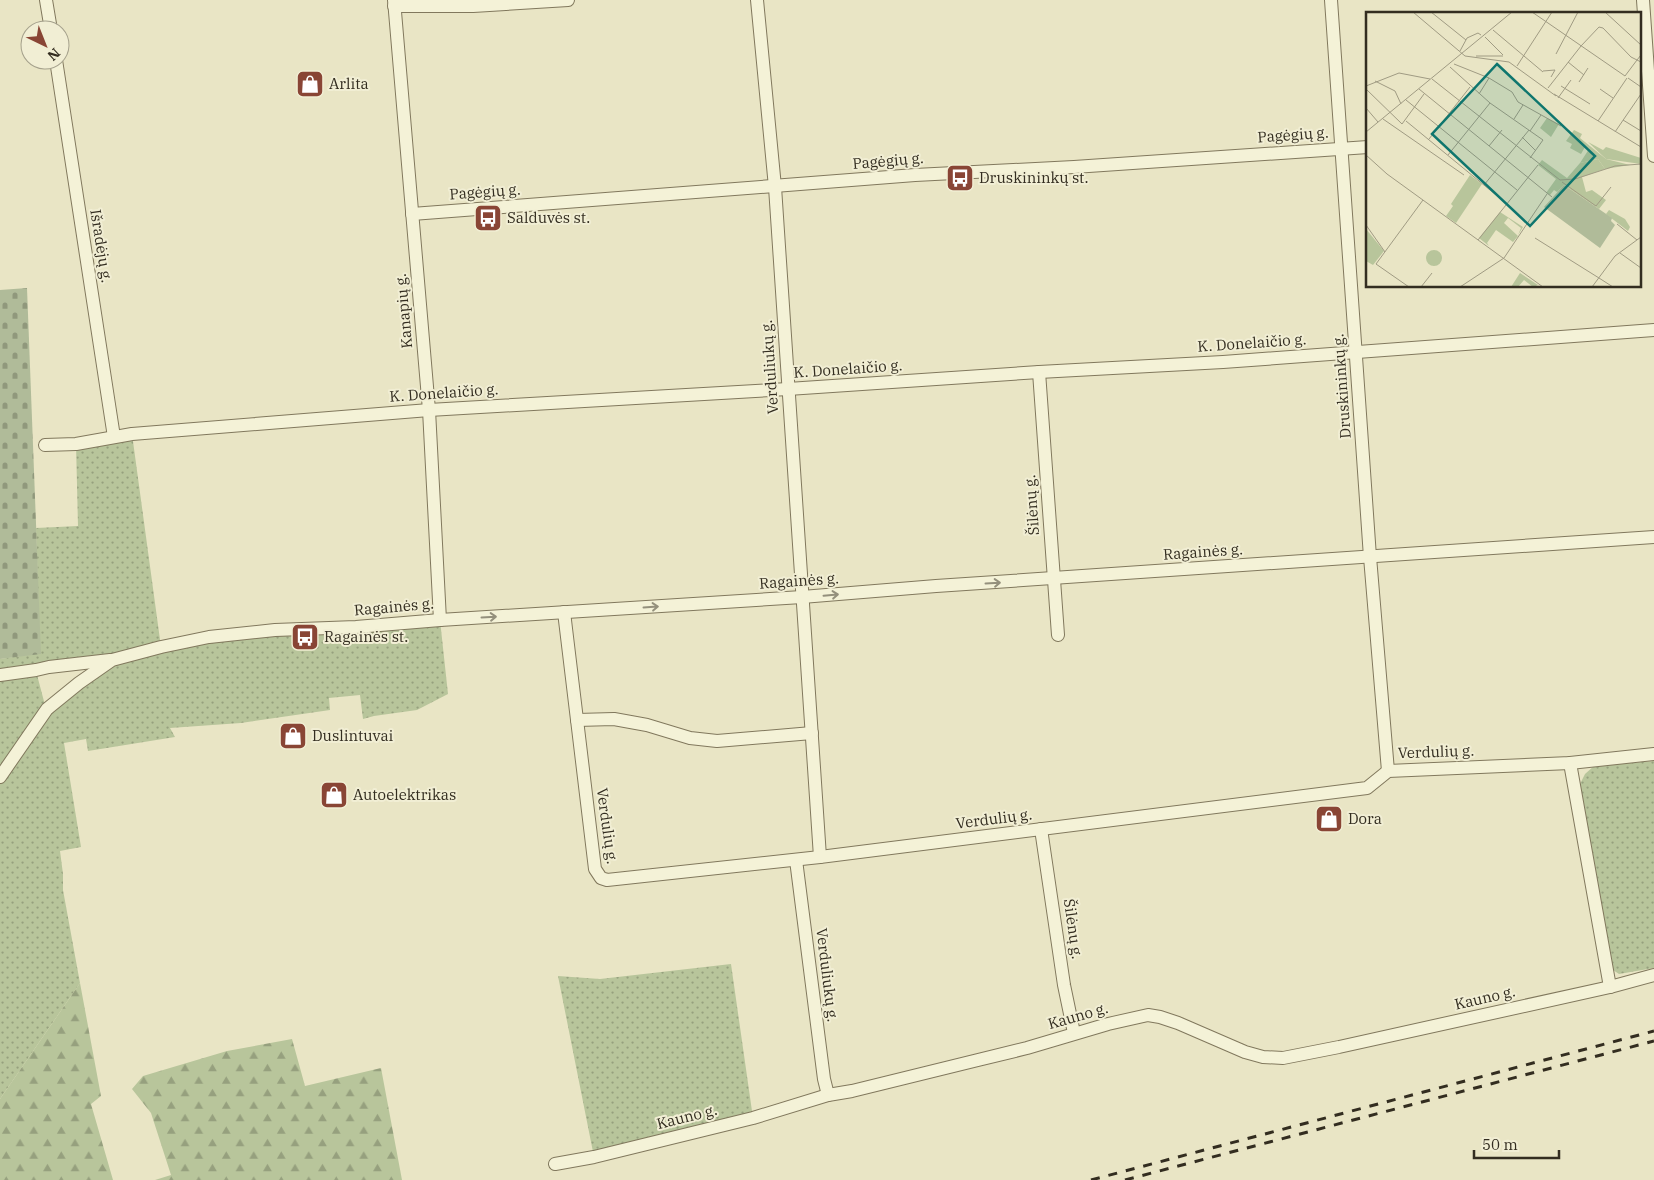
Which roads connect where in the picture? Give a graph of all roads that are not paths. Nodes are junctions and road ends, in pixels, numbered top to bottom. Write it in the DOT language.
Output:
graph roads {
  1 [pos="46,0"];
  2 [pos="568,0"];
  3 [pos="757,0"];
  4 [pos="1331,0"];
  5 [pos="1643,0"];
  6 [pos="394,3"];
  7 [pos="49,20"];
  8 [pos="58,70"];
  9 [pos="1648,127"];
  10 [pos="1366,146"];
  11 [pos="1341,148"];
  12 [pos="1654,156"];
  13 [pos="775,187"];
  14 [pos="412,214"];
  15 [pos="1654,330"];
  16 [pos="1356,352"];
  17 [pos="1039,372"];
  18 [pos="788,389"];
  19 [pos="429,410"];
  20 [pos="114,437"];
  21 [pos="45,445"];
  22 [pos="1654,537"];
  23 [pos="1370,557"];
  24 [pos="1053,579"];
  25 [pos="802,597"];
  26 [pos="564,612"];
  27 [pos="440,620"];
  28 [pos="1058,635"];
  29 [pos="112,660"];
  30 [pos="0,675"];
  31 [pos="577,720"];
  32 [pos="812,733"];
  33 [pos="1654,754"];
  34 [pos="1570,763"];
  35 [pos="1388,770"];
  36 [pos="0,777"];
  37 [pos="1041,829"];
  38 [pos="820,857"];
  39 [pos="796,860"];
  40 [pos="1654,975"];
  41 [pos="1610,987"];
  42 [pos="1074,1033"];
  43 [pos="828,1095"];
  44 [pos="555,1164"];
  1 -- 7 [label="street"];
  2 -- 6 [label="street"];
  3 -- 13 [label="street, Verduliukų g."];
  4 -- 11 [label="street, Druskininkų g."];
  5 -- 9 [label="street"];
  6 -- 14 [label="street, Kanapių g."];
  8 -- 20 [label="street, Išradėjų g."];
  9 -- 12 [label="street"];
  10 -- 11 [label="street, Pagėgių g."];
  11 -- 13 [label="street, Pagėgių g."];
  11 -- 16 [label="street, Druskininkų g."];
  13 -- 14 [label="street, Pagėgių g."];
  13 -- 18 [label="street, Verduliukų g."];
  14 -- 19 [label="street, Kanapių g."];
  15 -- 16 [label="street, K. Donelaičio g."];
  16 -- 17 [label="street, K. Donelaičio g."];
  16 -- 23 [label="street, Druskininkų g."];
  17 -- 18 [label="street, K. Donelaičio g."];
  17 -- 24 [label="street, Šilėnų g."];
  18 -- 19 [label="street, K. Donelaičio g."];
  18 -- 25 [label="street, Verduliukų g."];
  19 -- 20 [label="street, K. Donelaičio g."];
  19 -- 27 [label="street, Kanapių g."];
  20 -- 21 [label="street, K. Donelaičio g."];
  22 -- 23 [label="street, Ragainės g."];
  23 -- 24 [label="street, Ragainės g."];
  23 -- 35 [label="street, Druskininkų g."];
  25 -- 24 [label="street, Ragainės g., one-way"];
  24 -- 28 [label="street, Šilėnų g."];
  26 -- 25 [label="street, Ragainės g., one-way"];
  25 -- 32 [label="street, Verduliukų g."];
  27 -- 26 [label="street, Ragainės g., one-way"];
  26 -- 31 [label="street, Verdulių g."];
  27 -- 29 [label="street, Ragainės g."];
  29 -- 30 [label="street"];
  29 -- 36 [label="street, Ragainės g."];
  31 -- 32 [label="street"];
  31 -- 39 [label="street, Verdulių g."];
  32 -- 38 [label="street, Verduliukų g."];
  33 -- 34 [label="street, Verdulių g."];
  34 -- 35 [label="street, Verdulių g."];
  34 -- 41 [label="street"];
  35 -- 37 [label="street, Verdulių g."];
  37 -- 38 [label="street, Verdulių g."];
  37 -- 42 [label="street, Šilėnų g."];
  38 -- 39 [label="street, Verdulių g."];
  39 -- 43 [label="street, Verduliukų g."];
  40 -- 41 [label="street, Kauno g."];
  41 -- 42 [label="street, Kauno g."];
  42 -- 43 [label="street, Kauno g."];
  43 -- 44 [label="street, Kauno g."];
}
